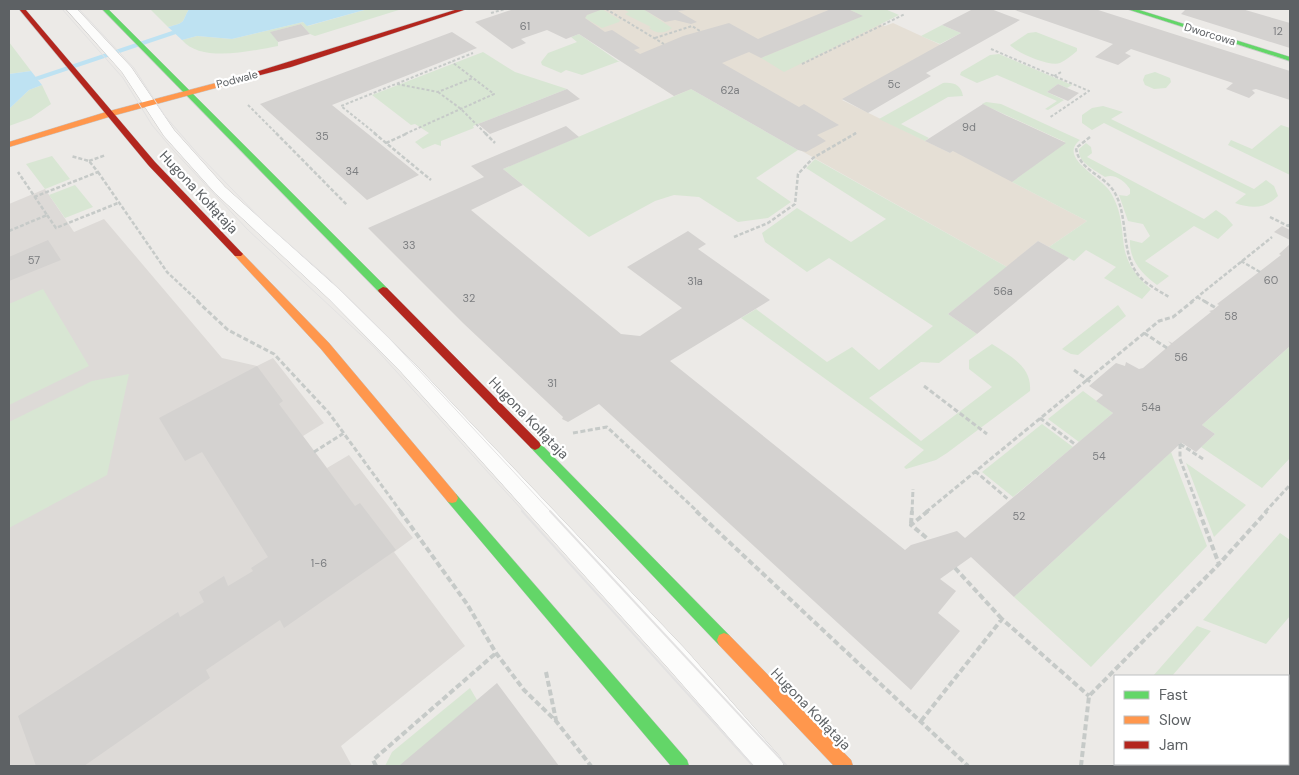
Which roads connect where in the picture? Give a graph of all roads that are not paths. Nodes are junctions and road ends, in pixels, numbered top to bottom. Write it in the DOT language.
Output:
graph roads {
  1 [pos="22,9"];
  2 [pos="71,9"];
  3 [pos="105,9"];
  4 [pos="464,9"];
  5 [pos="1130,9"];
  6 [pos="1290,59"];
  7 [pos="189,93"];
  8 [pos="148,103"];
  9 [pos="110,114"];
  10 [pos="9,145"];
  11 [pos="681,766"];
  12 [pos="771,766"];
  13 [pos="846,766"];
  1 -- 9 [label="street, Hugona Kołłątaja"];
  2 -- 8 [label="lane"];
  3 -- 7 [label="street, Hugona Kołłątaja"];
  4 -- 7 [label="street, Podwale"];
  5 -- 6 [label="street, Dworcowa"];
  7 -- 8 [label="street, Podwale"];
  7 -- 13 [label="street, Hugona Kołłątaja"];
  8 -- 9 [label="street, Podwale"];
  8 -- 12 [label="lane"];
  9 -- 10 [label="street, Podwale"];
  9 -- 11 [label="street, Hugona Kołłątaja"];
}
